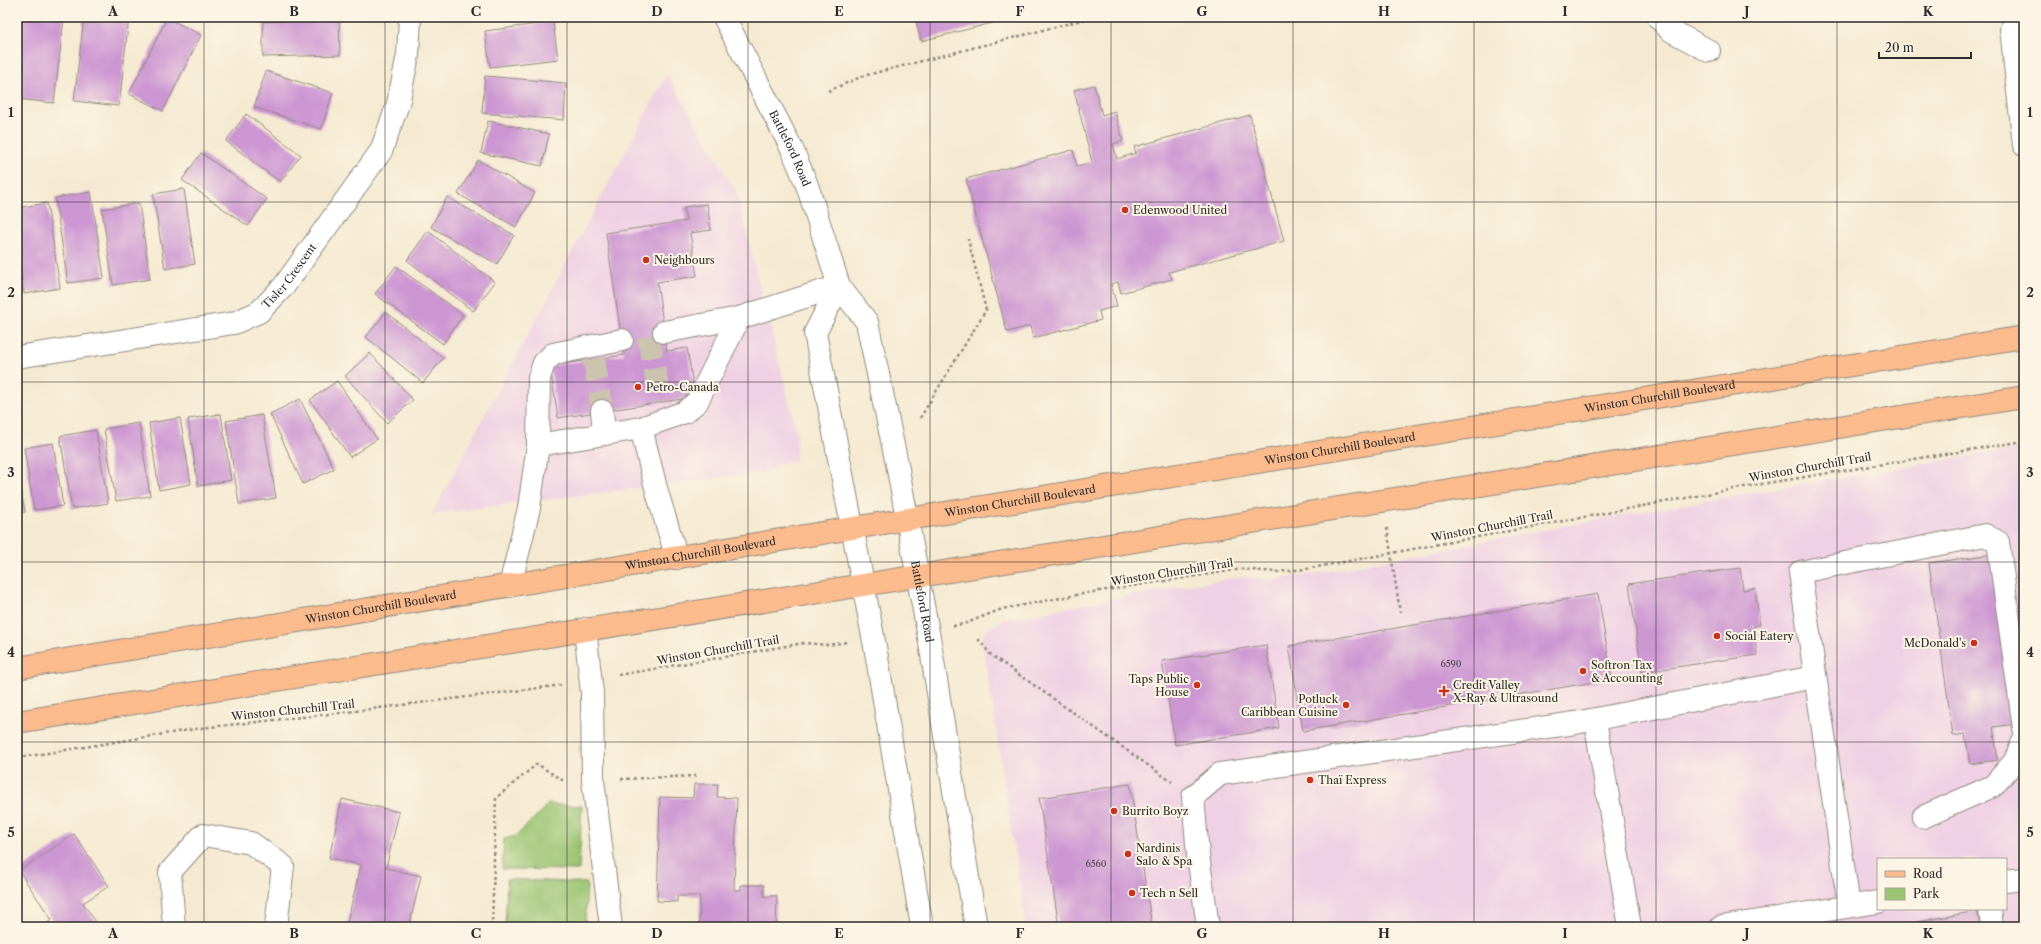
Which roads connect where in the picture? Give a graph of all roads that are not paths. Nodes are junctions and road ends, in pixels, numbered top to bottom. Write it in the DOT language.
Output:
graph roads {
  1 [pos="410,17"];
  2 [pos="724,17"];
  3 [pos="1658,17"];
  4 [pos="2024,26"];
  5 [pos="1709,51"];
  6 [pos="2024,145"];
  7 [pos="839,286"];
  8 [pos="739,318"];
  9 [pos="664,332"];
  10 [pos="2024,338"];
  11 [pos="622,340"];
  12 [pos="17,357"];
  13 [pos="2024,397"];
  14 [pos="602,411"];
  15 [pos="641,428"];
  16 [pos="604,434"];
  17 [pos="538,445"];
  18 [pos="907,520"];
  19 [pos="853,529"];
  20 [pos="677,558"];
  21 [pos="918,576"];
  22 [pos="864,585"];
  23 [pos="510,586"];
  24 [pos="585,630"];
  25 [pos="17,668"];
  26 [pos="1816,676"];
  27 [pos="1595,720"];
  28 [pos="17,722"];
  29 [pos="2024,728"];
  30 [pos="2024,739"];
  31 [pos="1923,817"];
  32 [pos="2024,878"];
  33 [pos="2007,881"];
  34 [pos="1877,902"];
  35 [pos="1849,906"];
  36 [pos="1990,910"];
  37 [pos="1735,926"];
  38 [pos="174,927"];
  39 [pos="276,927"];
  40 [pos="611,927"];
  41 [pos="922,927"];
  42 [pos="976,927"];
  43 [pos="1208,927"];
  44 [pos="1630,927"];
  45 [pos="1992,927"];
  1 -- 12 [label="street, Tisler Crescent"];
  2 -- 7 [label="street, Battleford Road"];
  3 -- 5 [label="street"];
  4 -- 6 [label="street"];
  7 -- 8 [label="street"];
  7 -- 18 [label="street, Battleford Road"];
  7 -- 19 [label="street"];
  8 -- 9 [label="street"];
  8 -- 15 [label="street"];
  10 -- 18 [label="main road, Winston Churchill Boulevard"];
  11 -- 17 [label="street"];
  13 -- 21 [label="main road"];
  14 -- 16 [label="street"];
  15 -- 16 [label="street"];
  15 -- 20 [label="street"];
  16 -- 17 [label="street"];
  17 -- 23 [label="street"];
  18 -- 19 [label="main road, Winston Churchill Boulevard"];
  18 -- 21 [label="street, Battleford Road"];
  19 -- 20 [label="main road, Winston Churchill Boulevard"];
  19 -- 22 [label="street"];
  20 -- 23 [label="main road, Winston Churchill Boulevard"];
  21 -- 22 [label="main road"];
  21 -- 42 [label="street, Battleford Road"];
  22 -- 24 [label="main road"];
  22 -- 41 [label="street"];
  23 -- 25 [label="main road, Winston Churchill Boulevard"];
  24 -- 28 [label="main road"];
  24 -- 40 [label="street"];
  26 -- 27 [label="street"];
  26 -- 29 [label="street"];
  26 -- 35 [label="street"];
  27 -- 43 [label="street"];
  27 -- 44 [label="street"];
  30 -- 31 [label="street"];
  32 -- 33 [label="street"];
  34 -- 35 [label="street"];
  35 -- 37 [label="street"];
  36 -- 45 [label="street"];
  38 -- 39 [label="street"];
}
